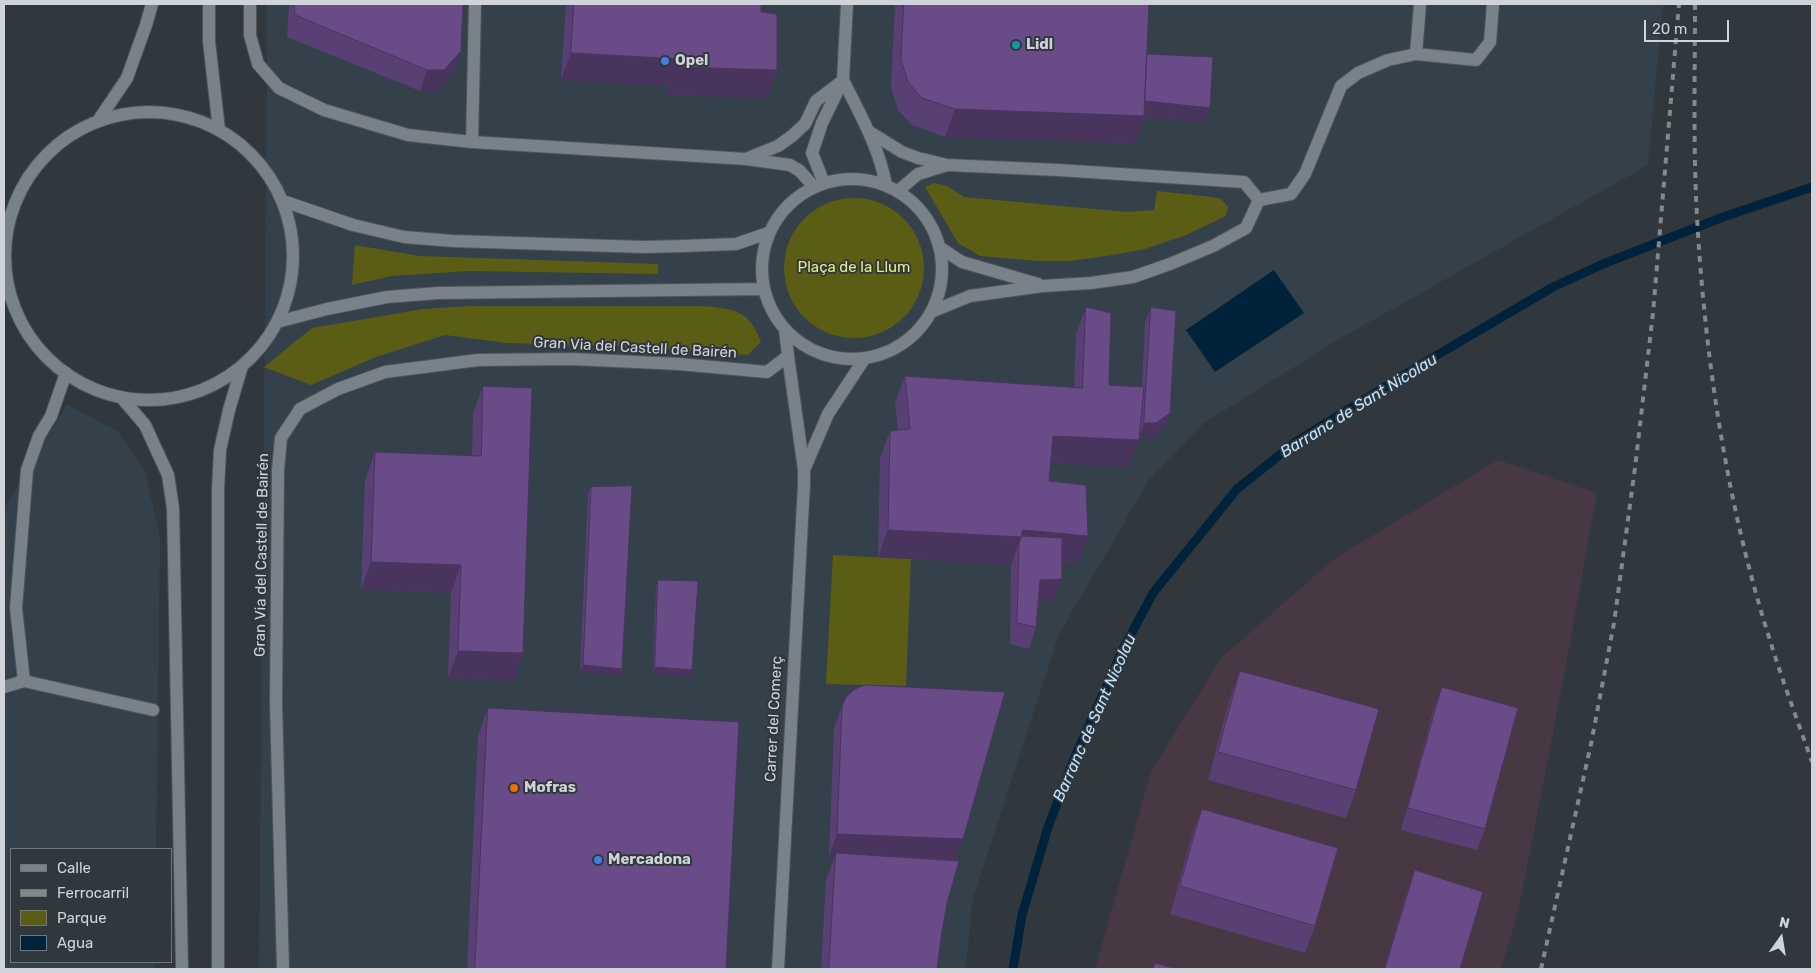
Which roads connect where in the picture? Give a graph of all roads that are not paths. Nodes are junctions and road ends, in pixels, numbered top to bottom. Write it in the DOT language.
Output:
graph roads {
  1 [pos="152,4"];
  2 [pos="209,4"];
  3 [pos="250,4"];
  4 [pos="475,4"];
  5 [pos="847,4"];
  6 [pos="1420,4"];
  7 [pos="1493,4"];
  8 [pos="1416,54"];
  9 [pos="843,80"];
  10 [pos="100,118"];
  11 [pos="219,130"];
  12 [pos="868,131"];
  13 [pos="472,142"];
  14 [pos="746,159"];
  15 [pos="946,165"];
  16 [pos="819,185"];
  17 [pos="886,185"];
  18 [pos="898,191"];
  19 [pos="1259,200"];
  20 [pos="283,201"];
  21 [pos="768,233"];
  22 [pos="939,247"];
  23 [pos="1043,286"];
  24 [pos="764,290"];
  25 [pos="931,312"];
  26 [pos="277,322"];
  27 [pos="785,330"];
  28 [pos="788,356"];
  29 [pos="866,358"];
  30 [pos="242,366"];
  31 [pos="66,373"];
  32 [pos="121,397"];
  33 [pos="804,470"];
  34 [pos="24,681"];
  35 [pos="4,686"];
  36 [pos="153,710"];
  37 [pos="182,969"];
  38 [pos="218,969"];
  39 [pos="283,969"];
  40 [pos="778,969"];
  1 -- 10 [label="street"];
  2 -- 11 [label="street"];
  3 -- 13 [label="street"];
  4 -- 13 [label="street"];
  5 -- 9 [label="street"];
  6 -- 8 [label="street"];
  7 -- 8 [label="street"];
  8 -- 19 [label="street"];
  9 -- 12 [label="street"];
  9 -- 14 [label="street"];
  9 -- 16 [label="street"];
  10 -- 11 [label="street"];
  10 -- 31 [label="street"];
  11 -- 20 [label="street"];
  12 -- 15 [label="street"];
  12 -- 17 [label="street"];
  13 -- 14 [label="street"];
  14 -- 16 [label="street"];
  15 -- 18 [label="street"];
  15 -- 19 [label="street"];
  16 -- 17 [label="street"];
  16 -- 21 [label="street"];
  17 -- 18 [label="street"];
  18 -- 22 [label="street"];
  19 -- 23 [label="street"];
  20 -- 21 [label="street"];
  20 -- 26 [label="street"];
  21 -- 24 [label="street"];
  22 -- 23 [label="street"];
  22 -- 25 [label="street"];
  23 -- 25 [label="street"];
  24 -- 26 [label="street"];
  24 -- 27 [label="street"];
  25 -- 29 [label="street"];
  26 -- 30 [label="street"];
  27 -- 28 [label="street, Carrer del Comerç"];
  27 -- 29 [label="street"];
  28 -- 33 [label="street, Carrer del Comerç"];
  28 -- 39 [label="street, Gran Via del Castell de Bairén"];
  29 -- 33 [label="street, Carrer del Comerç"];
  30 -- 32 [label="street"];
  30 -- 38 [label="street"];
  31 -- 32 [label="street"];
  31 -- 34 [label="street"];
  32 -- 37 [label="street"];
  33 -- 40 [label="street, Carrer del Comerç"];
  34 -- 35 [label="street"];
  34 -- 36 [label="street"];
}
